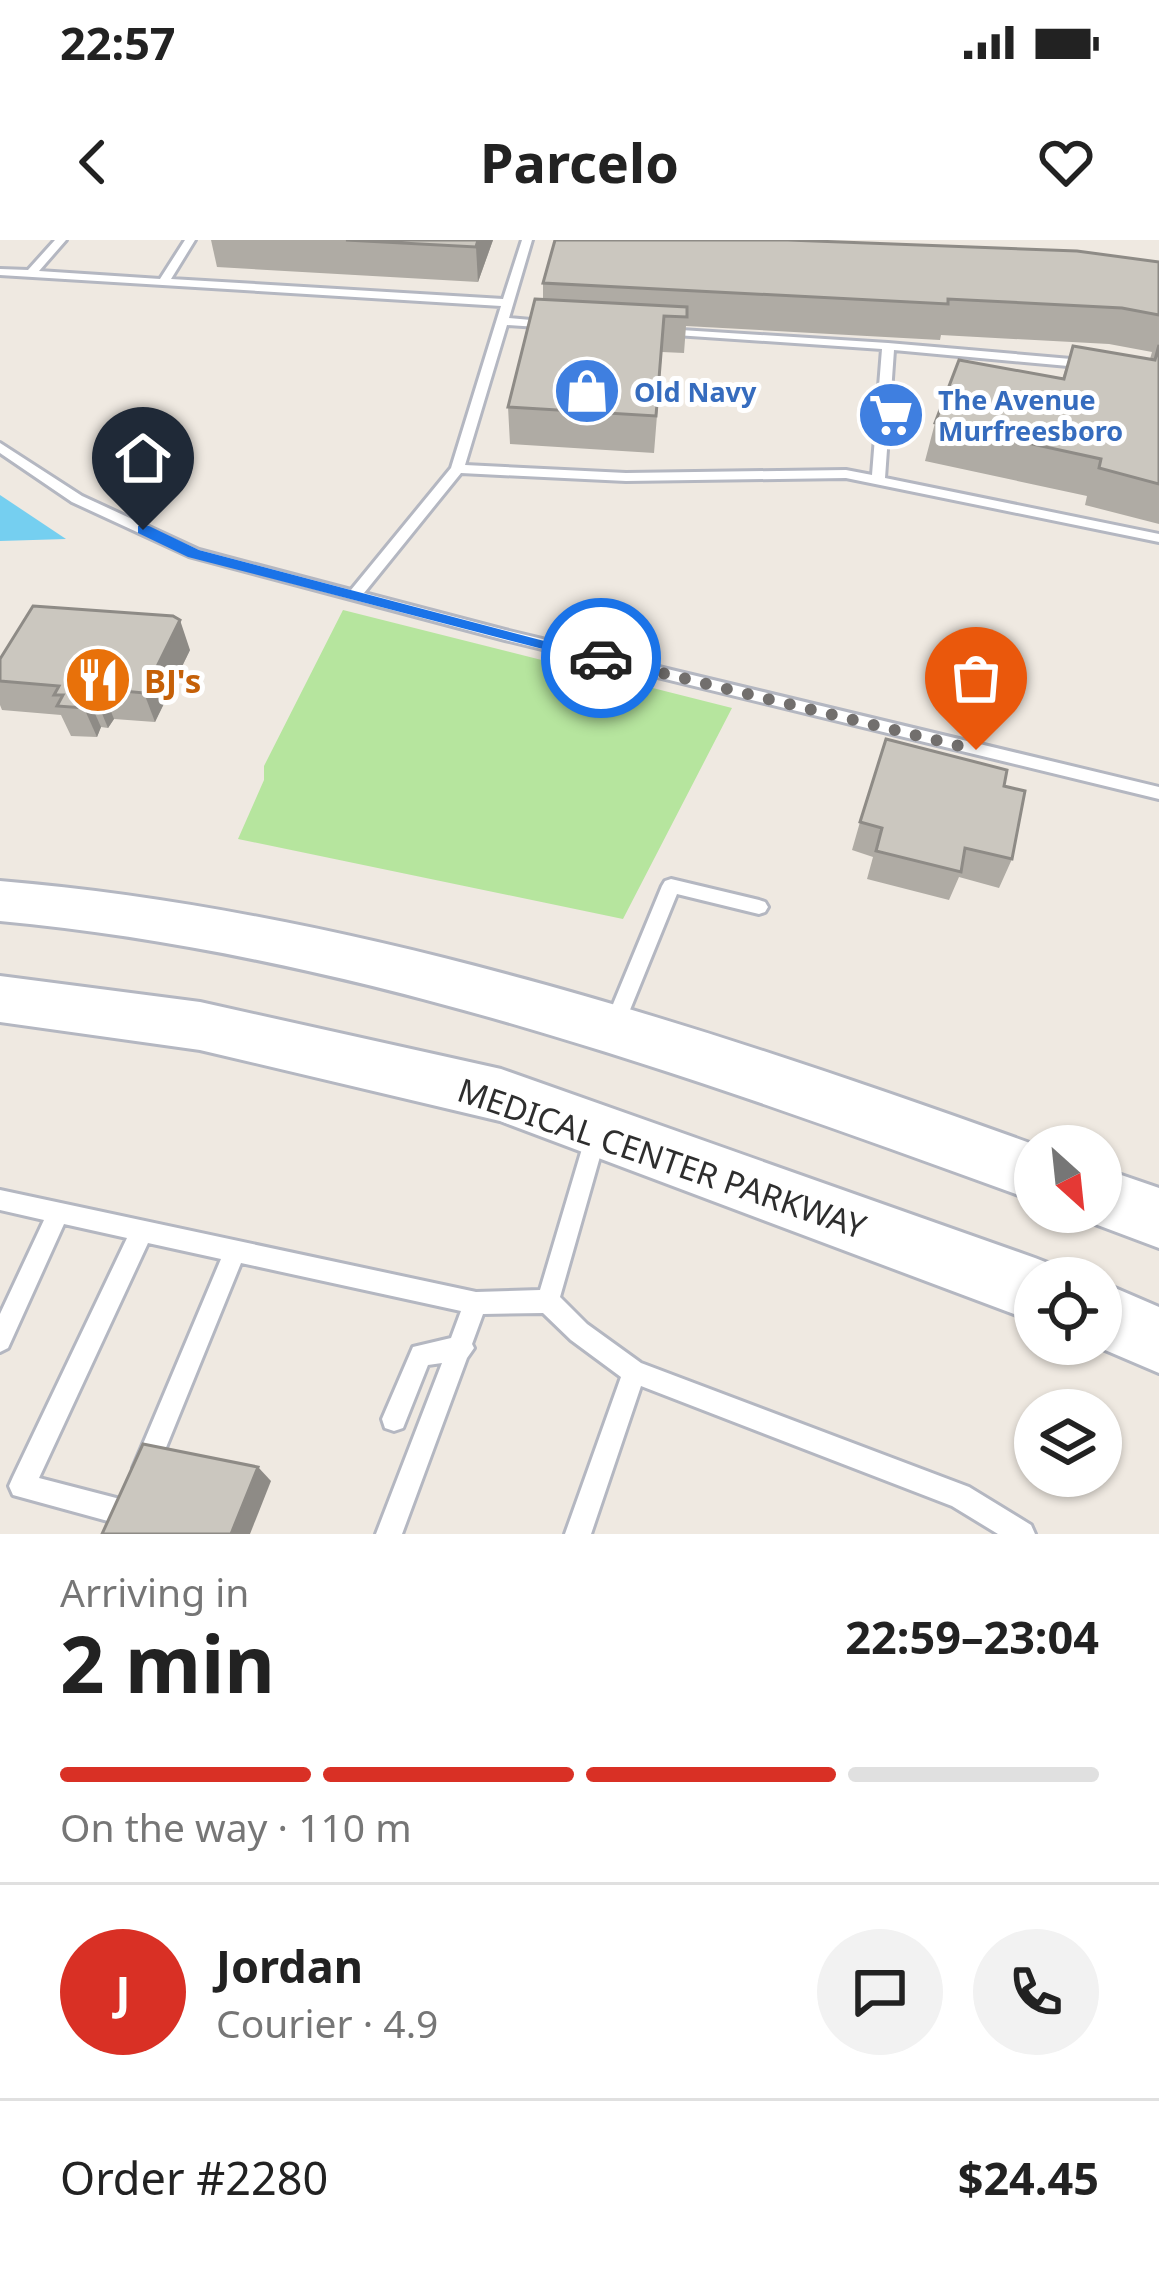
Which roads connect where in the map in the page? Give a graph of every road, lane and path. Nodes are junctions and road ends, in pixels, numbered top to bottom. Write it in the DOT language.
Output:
graph roads {
  1 [pos="61,240"];
  2 [pos="190,240"];
  3 [pos="527,240"];
  4 [pos="0,272"];
  5 [pos="31,274"];
  6 [pos="164,281"];
  7 [pos="508,303"];
  8 [pos="502,321"];
  9 [pos="570,326"];
  10 [pos="638,330"];
  11 [pos="887,346"];
  12 [pos="1112,366"];
  13 [pos="0,447"];
  14 [pos="457,469"];
  15 [pos="878,479"];
  16 [pos="1159,538"];
  17 [pos="353,597"];
  18 [pos="1159,793"];
  19 [pos="0,901"];
  20 [pos="759,907"];
  21 [pos="3,1005"];
  22 [pos="612,1030"];
  23 [pos="597,1130"];
  24 [pos="1014,1166"];
  25 [pos="0,1200"];
  26 [pos="1122,1205"];
  27 [pos="59,1211"];
  28 [pos="1159,1218"];
  29 [pos="141,1233"];
  30 [pos="234,1253"];
  31 [pos="1014,1282"];
  32 [pos="548,1301"];
  33 [pos="476,1303"];
  34 [pos="1122,1324"];
  35 [pos="0,1340"];
  36 [pos="1159,1340"];
  37 [pos="462,1348"];
  38 [pos="634,1372"];
  39 [pos="394,1418"];
  40 [pos="389,1534"];
  41 [pos="578,1534"];
  42 [pos="1022,1534"];
  1 -- 5 [label="lane"];
  2 -- 6 [label="lane"];
  3 -- 7 [label="lane"];
  4 -- 5 [label="lane"];
  5 -- 6 [label="lane"];
  6 -- 7 [label="lane"];
  7 -- 8 [label="lane"];
  8 -- 9 [label="lane"];
  8 -- 14 [label="lane"];
  10 -- 11 [label="lane"];
  11 -- 12 [label="lane"];
  11 -- 15 [label="lane"];
  13 -- 17 [label="lane"];
  14 -- 15 [label="lane"];
  14 -- 17 [label="lane"];
  15 -- 16 [label="lane"];
  17 -- 18 [label="lane"];
  19 -- 22 [label="main road"];
  20 -- 22 [label="lane"];
  21 -- 23 [label="main road, MEDICAL CENTER PARKWAY"];
  22 -- 24 [label="main road"];
  23 -- 31 [label="main road, MEDICAL CENTER PARKWAY"];
  23 -- 32 [label="lane"];
  25 -- 27 [label="lane"];
  26 -- 28 [label="main road"];
  27 -- 29 [label="lane"];
  27 -- 35 [label="lane"];
  29 -- 30 [label="lane"];
  29 -- 30 [label="lane"];
  30 -- 33 [label="lane"];
  32 -- 33 [label="lane"];
  32 -- 38 [label="lane"];
  33 -- 37 [label="lane"];
  34 -- 36 [label="main road"];
  37 -- 39 [label="lane"];
  37 -- 40 [label="lane"];
  38 -- 41 [label="lane"];
  38 -- 42 [label="lane"];
}
